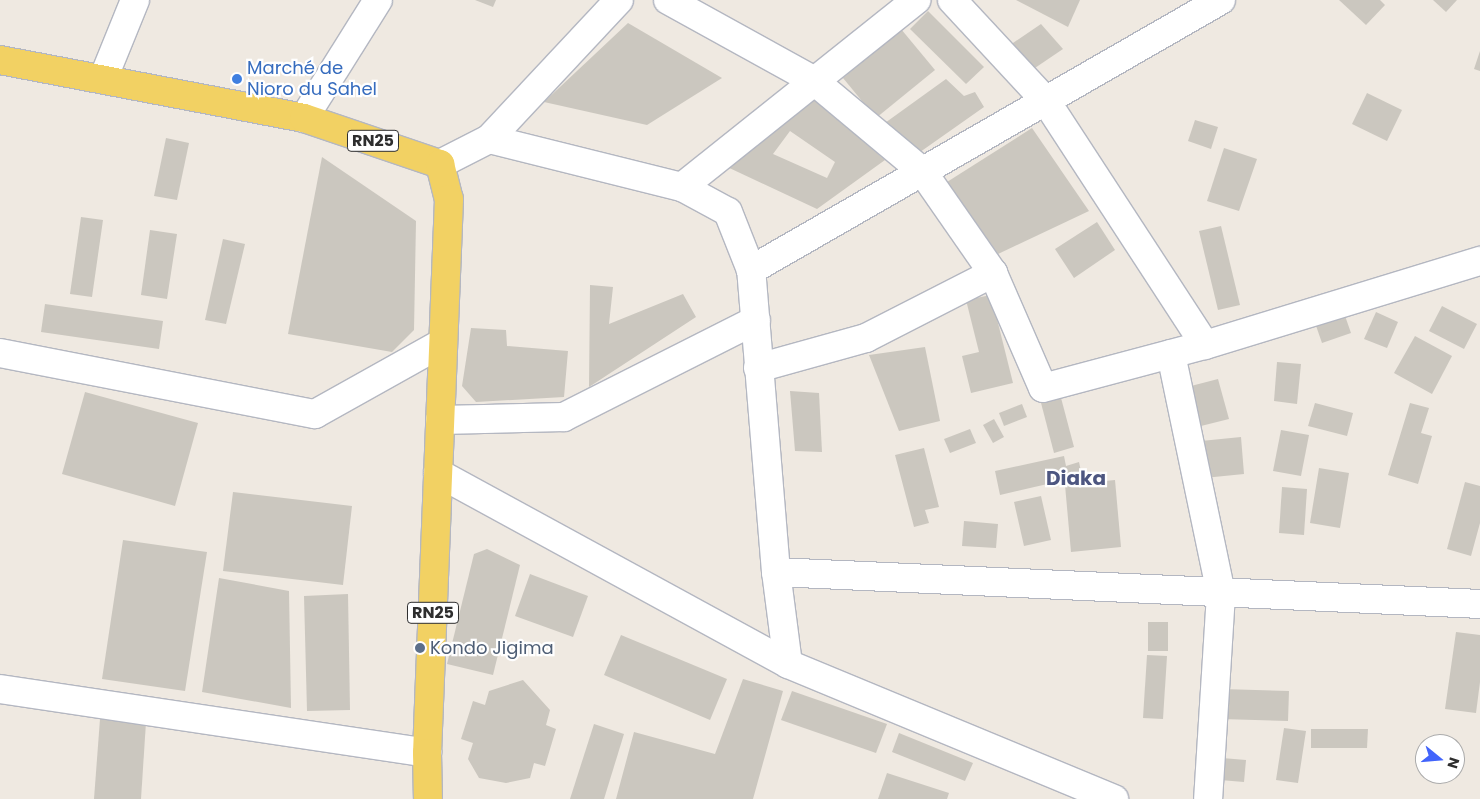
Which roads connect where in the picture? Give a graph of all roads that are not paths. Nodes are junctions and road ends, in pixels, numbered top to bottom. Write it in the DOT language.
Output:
graph roads {
  1 [pos="135,0"];
  2 [pos="378,0"];
  3 [pos="619,0"];
  4 [pos="668,0"];
  5 [pos="916,0"];
  6 [pos="952,0"];
  7 [pos="1217,1"];
  8 [pos="0,60"];
  9 [pos="103,80"];
  10 [pos="813,80"];
  11 [pos="1046,101"];
  12 [pos="304,118"];
  13 [pos="489,139"];
  14 [pos="440,164"];
  15 [pos="922,171"];
  16 [pos="682,187"];
  17 [pos="1480,261"];
  18 [pos="751,270"];
  19 [pos="993,273"];
  20 [pos="756,320"];
  21 [pos="442,343"];
  22 [pos="1205,345"];
  23 [pos="0,353"];
  24 [pos="1172,354"];
  25 [pos="758,368"];
  26 [pos="440,420"];
  27 [pos="438,474"];
  28 [pos="776,572"];
  29 [pos="1221,594"];
  30 [pos="1480,604"];
  31 [pos="788,664"];
  32 [pos="0,689"];
  33 [pos="427,753"];
  34 [pos="428,799"];
  35 [pos="1114,799"];
  36 [pos="1208,799"];
  1 -- 9 [label="street"];
  2 -- 12 [label="street"];
  3 -- 13 [label="street"];
  4 -- 10 [label="street"];
  5 -- 10 [label="street"];
  6 -- 11 [label="street"];
  7 -- 11 [label="street"];
  8 -- 9 [label="main road, RN25"];
  9 -- 12 [label="main road, RN25"];
  10 -- 15 [label="street"];
  10 -- 16 [label="street"];
  11 -- 15 [label="street"];
  11 -- 22 [label="street"];
  12 -- 14 [label="main road, RN25"];
  13 -- 14 [label="street"];
  13 -- 16 [label="street"];
  14 -- 21 [label="main road, RN25"];
  15 -- 18 [label="street"];
  15 -- 19 [label="street"];
  16 -- 18 [label="street"];
  17 -- 22 [label="street"];
  18 -- 20 [label="street"];
  19 -- 24 [label="street"];
  19 -- 25 [label="street"];
  20 -- 25 [label="street"];
  20 -- 26 [label="street"];
  21 -- 23 [label="street"];
  21 -- 26 [label="main road, RN25"];
  22 -- 24 [label="street"];
  24 -- 29 [label="street"];
  25 -- 28 [label="street"];
  26 -- 27 [label="main road, RN25"];
  27 -- 31 [label="street"];
  27 -- 33 [label="main road, RN25"];
  28 -- 29 [label="street"];
  28 -- 31 [label="street"];
  29 -- 30 [label="street"];
  29 -- 36 [label="street"];
  31 -- 35 [label="street"];
  32 -- 33 [label="street"];
  33 -- 34 [label="main road, RN25"];
}
